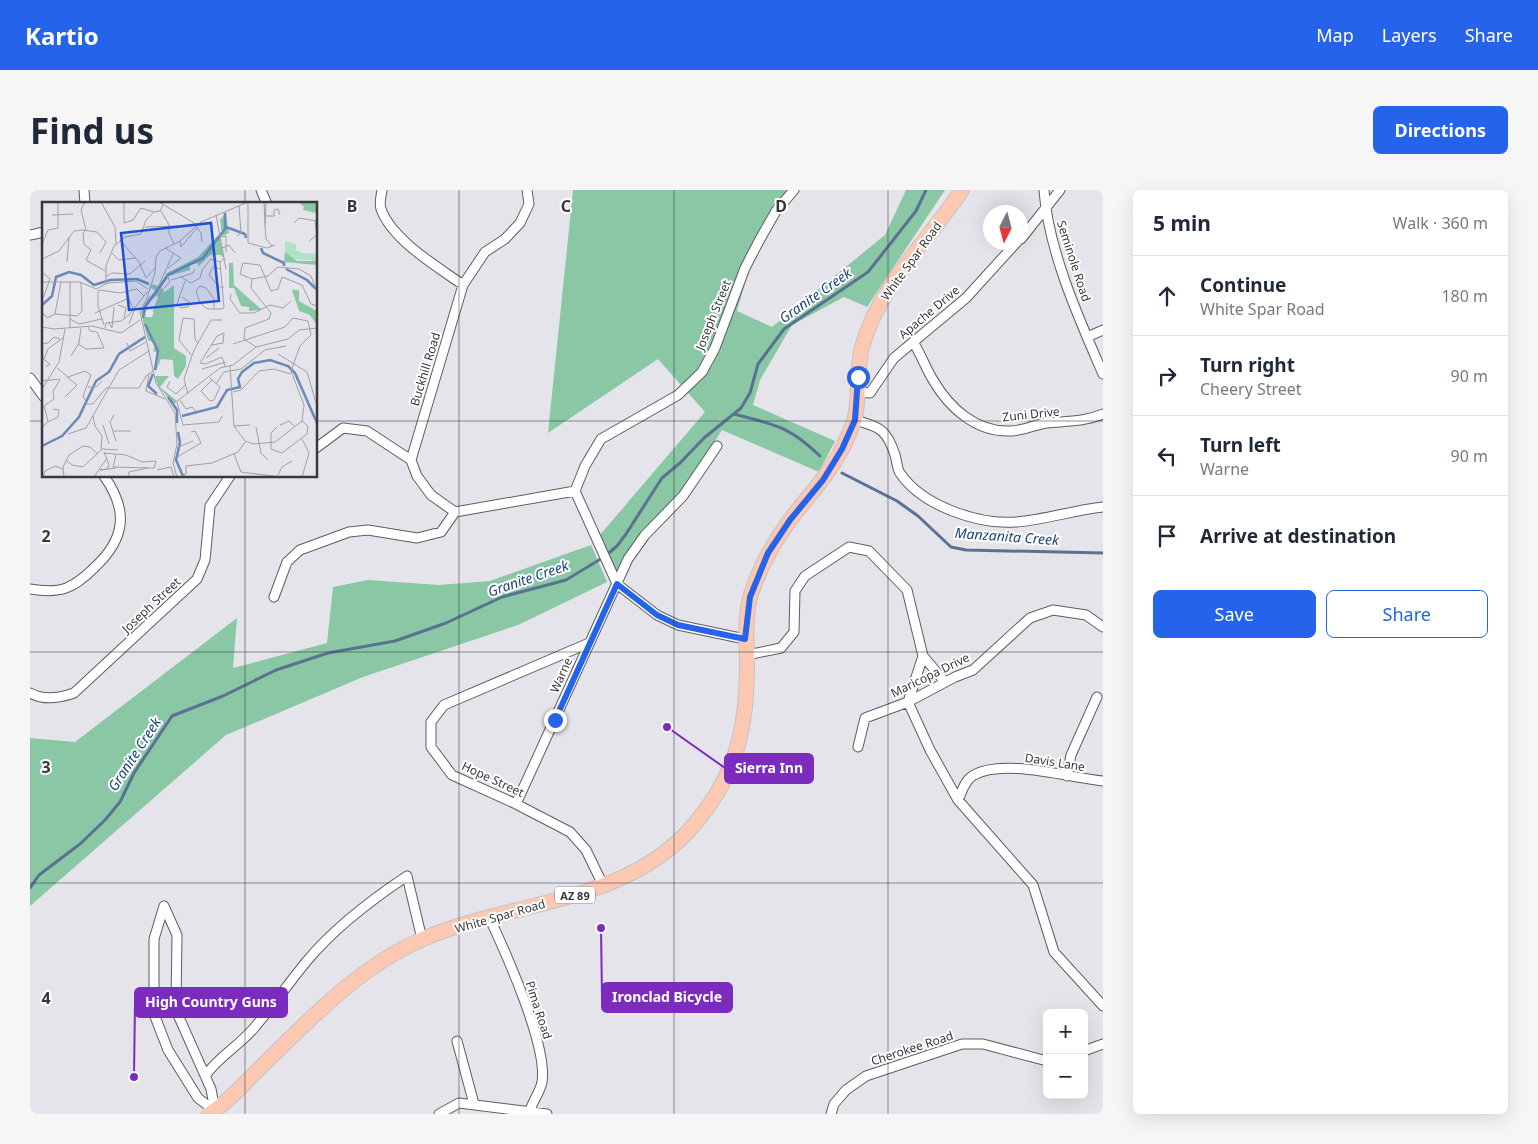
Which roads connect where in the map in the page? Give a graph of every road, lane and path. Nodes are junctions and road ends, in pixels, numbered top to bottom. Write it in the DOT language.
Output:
graph roads {
  1 [pos="261,190"];
  2 [pos="382,190"];
  3 [pos="527,190"];
  4 [pos="794,190"];
  5 [pos="962,190"];
  6 [pos="1044,190"];
  7 [pos="1060,190"];
  8 [pos="266,202"];
  9 [pos="1044,211"];
  10 [pos="1028,230"];
  11 [pos="1010,250"];
  12 [pos="463,284"];
  13 [pos="1103,330"];
  14 [pos="1087,337"];
  15 [pos="913,342"];
  16 [pos="1103,374"];
  17 [pos="30,378"];
  18 [pos="856,392"];
  19 [pos="42,393"];
  20 [pos="1103,414"];
  21 [pos="855,420"];
  22 [pos="717,446"];
  23 [pos="318,447"];
  24 [pos="410,460"];
  25 [pos="105,478"];
  26 [pos="229,478"];
  27 [pos="575,491"];
  28 [pos="1103,507"];
  29 [pos="455,512"];
  30 [pos="617,584"];
  31 [pos="30,589"];
  32 [pos="274,597"];
  33 [pos="1103,627"];
  34 [pos="745,639"];
  35 [pos="589,643"];
  36 [pos="747,656"];
  37 [pos="923,656"];
  38 [pos="945,682"];
  39 [pos="30,694"];
  40 [pos="1097,697"];
  41 [pos="908,702"];
  42 [pos="858,747"];
  43 [pos="1067,776"];
  44 [pos="1103,781"];
  45 [pos="958,800"];
  46 [pos="516,804"];
  47 [pos="604,887"];
  48 [pos="489,917"];
  49 [pos="422,939"];
  50 [pos="1103,1006"];
  51 [pos="457,1041"];
  52 [pos="1103,1044"];
  53 [pos="1088,1050"];
  54 [pos="1043,1060"];
  55 [pos="205,1076"];
  56 [pos="474,1104"];
  57 [pos="212,1112"];
  58 [pos="529,1112"];
  59 [pos="439,1114"];
  60 [pos="547,1114"];
  61 [pos="831,1114"];
  1 -- 8 [label="street"];
  2 -- 12 [label="street"];
  3 -- 12 [label="street, Buckhill Road"];
  4 -- 27 [label="street, Joseph Street"];
  5 -- 18 [label="main road, White Spar Road / AZ 89"];
  6 -- 9 [label="street, Seminole Road"];
  7 -- 9 [label="street"];
  9 -- 10 [label="street"];
  9 -- 14 [label="street, Seminole Road"];
  11 -- 15 [label="street, Apache Drive"];
  12 -- 24 [label="street, Buckhill Road"];
  13 -- 14 [label="street"];
  14 -- 16 [label="street, Seminole Road"];
  15 -- 18 [label="street, Apache Drive"];
  15 -- 20 [label="street, Zuni Drive"];
  17 -- 19 [label="street"];
  18 -- 21 [label="main road, White Spar Road / AZ 89"];
  21 -- 28 [label="street"];
  21 -- 34 [label="main road, White Spar Road / AZ 89"];
  22 -- 30 [label="street, Warne"];
  23 -- 24 [label="street"];
  24 -- 29 [label="street"];
  25 -- 31 [label="street"];
  26 -- 39 [label="street, Joseph Street"];
  27 -- 29 [label="street"];
  27 -- 30 [label="street"];
  29 -- 32 [label="street"];
  30 -- 34 [label="street"];
  30 -- 35 [label="street, Warne"];
  33 -- 38 [label="street, Maricopa Drive"];
  34 -- 36 [label="main road, White Spar Road / AZ 89"];
  35 -- 46 [label="street, Warne"];
  35 -- 46 [label="street, Hope Street"];
  36 -- 37 [label="street"];
  36 -- 47 [label="main road, White Spar Road / AZ 89"];
  37 -- 38 [label="street"];
  37 -- 41 [label="street"];
  38 -- 41 [label="street, Maricopa Drive"];
  40 -- 43 [label="street"];
  41 -- 42 [label="street, Maricopa Drive"];
  41 -- 45 [label="street"];
  43 -- 44 [label="street, Davis Lane"];
  43 -- 45 [label="street, Davis Lane"];
  45 -- 50 [label="street"];
  46 -- 47 [label="street, Hope Street"];
  47 -- 48 [label="main road, White Spar Road / AZ 89"];
  48 -- 49 [label="main road, White Spar Road / AZ 89"];
  48 -- 58 [label="street, Pima Road"];
  49 -- 55 [label="street"];
  49 -- 57 [label="main road, White Spar Road / AZ 89"];
  51 -- 56 [label="street"];
  52 -- 53 [label="street"];
  54 -- 61 [label="street, Cherokee Road"];
  55 -- 57 [label="street"];
  55 -- 57 [label="street"];
  56 -- 58 [label="street"];
  56 -- 59 [label="street"];
  58 -- 60 [label="street"];
}
